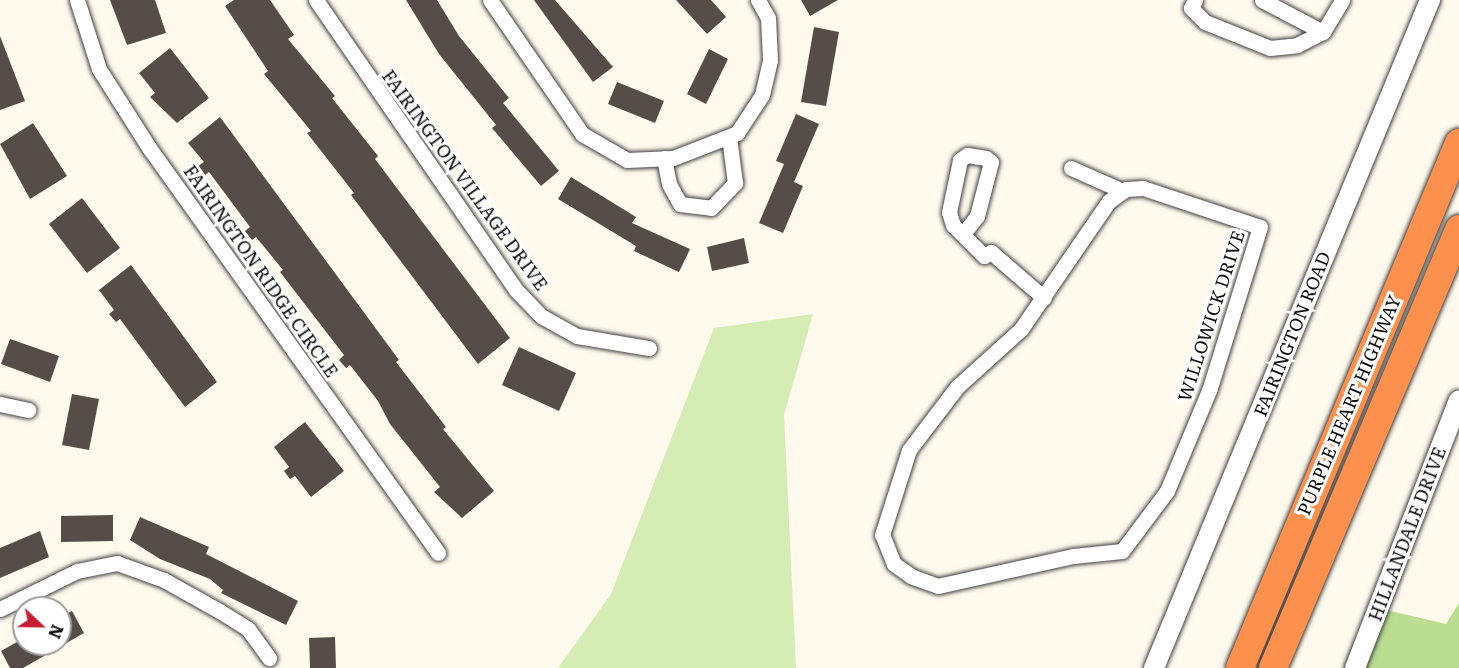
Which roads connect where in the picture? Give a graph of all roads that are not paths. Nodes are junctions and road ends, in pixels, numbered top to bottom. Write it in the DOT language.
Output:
graph roads {
  1 [pos="76,0"];
  2 [pos="316,0"];
  3 [pos="490,0"];
  4 [pos="758,0"];
  5 [pos="1195,0"];
  6 [pos="1262,0"];
  7 [pos="1342,0"];
  8 [pos="1430,0"];
  9 [pos="1323,32"];
  10 [pos="729,137"];
  11 [pos="1459,143"];
  12 [pos="664,158"];
  13 [pos="1071,168"];
  14 [pos="1123,191"];
  15 [pos="1459,229"];
  16 [pos="963,234"];
  17 [pos="1044,298"];
  18 [pos="649,348"];
  19 [pos="1459,399"];
  20 [pos="0,404"];
  21 [pos="28,410"];
  22 [pos="438,553"];
  23 [pos="0,609"];
  24 [pos="269,658"];
  25 [pos="1154,668"];
  26 [pos="1240,668"];
  27 [pos="1273,668"];
  28 [pos="1355,668"];
  1 -- 22 [label="street, FAIRINGTON RIDGE CIRCLE"];
  2 -- 18 [label="street, FAIRINGTON VILLAGE DRIVE"];
  3 -- 12 [label="street"];
  4 -- 10 [label="street"];
  5 -- 9 [label="street"];
  6 -- 9 [label="street"];
  7 -- 9 [label="street"];
  8 -- 25 [label="street, FAIRINGTON ROAD"];
  10 -- 12 [label="street"];
  10 -- 12 [label="street"];
  11 -- 26 [label="highway, PURPLE HEART HIGHWAY"];
  13 -- 14 [label="street"];
  14 -- 17 [label="street, WILLOWICK DRIVE"];
  14 -- 17 [label="street, WILLOWICK DRIVE"];
  15 -- 27 [label="highway, PURPLE HEART HIGHWAY"];
  16 -- 16 [label="street"];
  16 -- 17 [label="street"];
  19 -- 28 [label="street, HILLANDALE DRIVE"];
  20 -- 21 [label="street"];
  23 -- 24 [label="street"];
}
